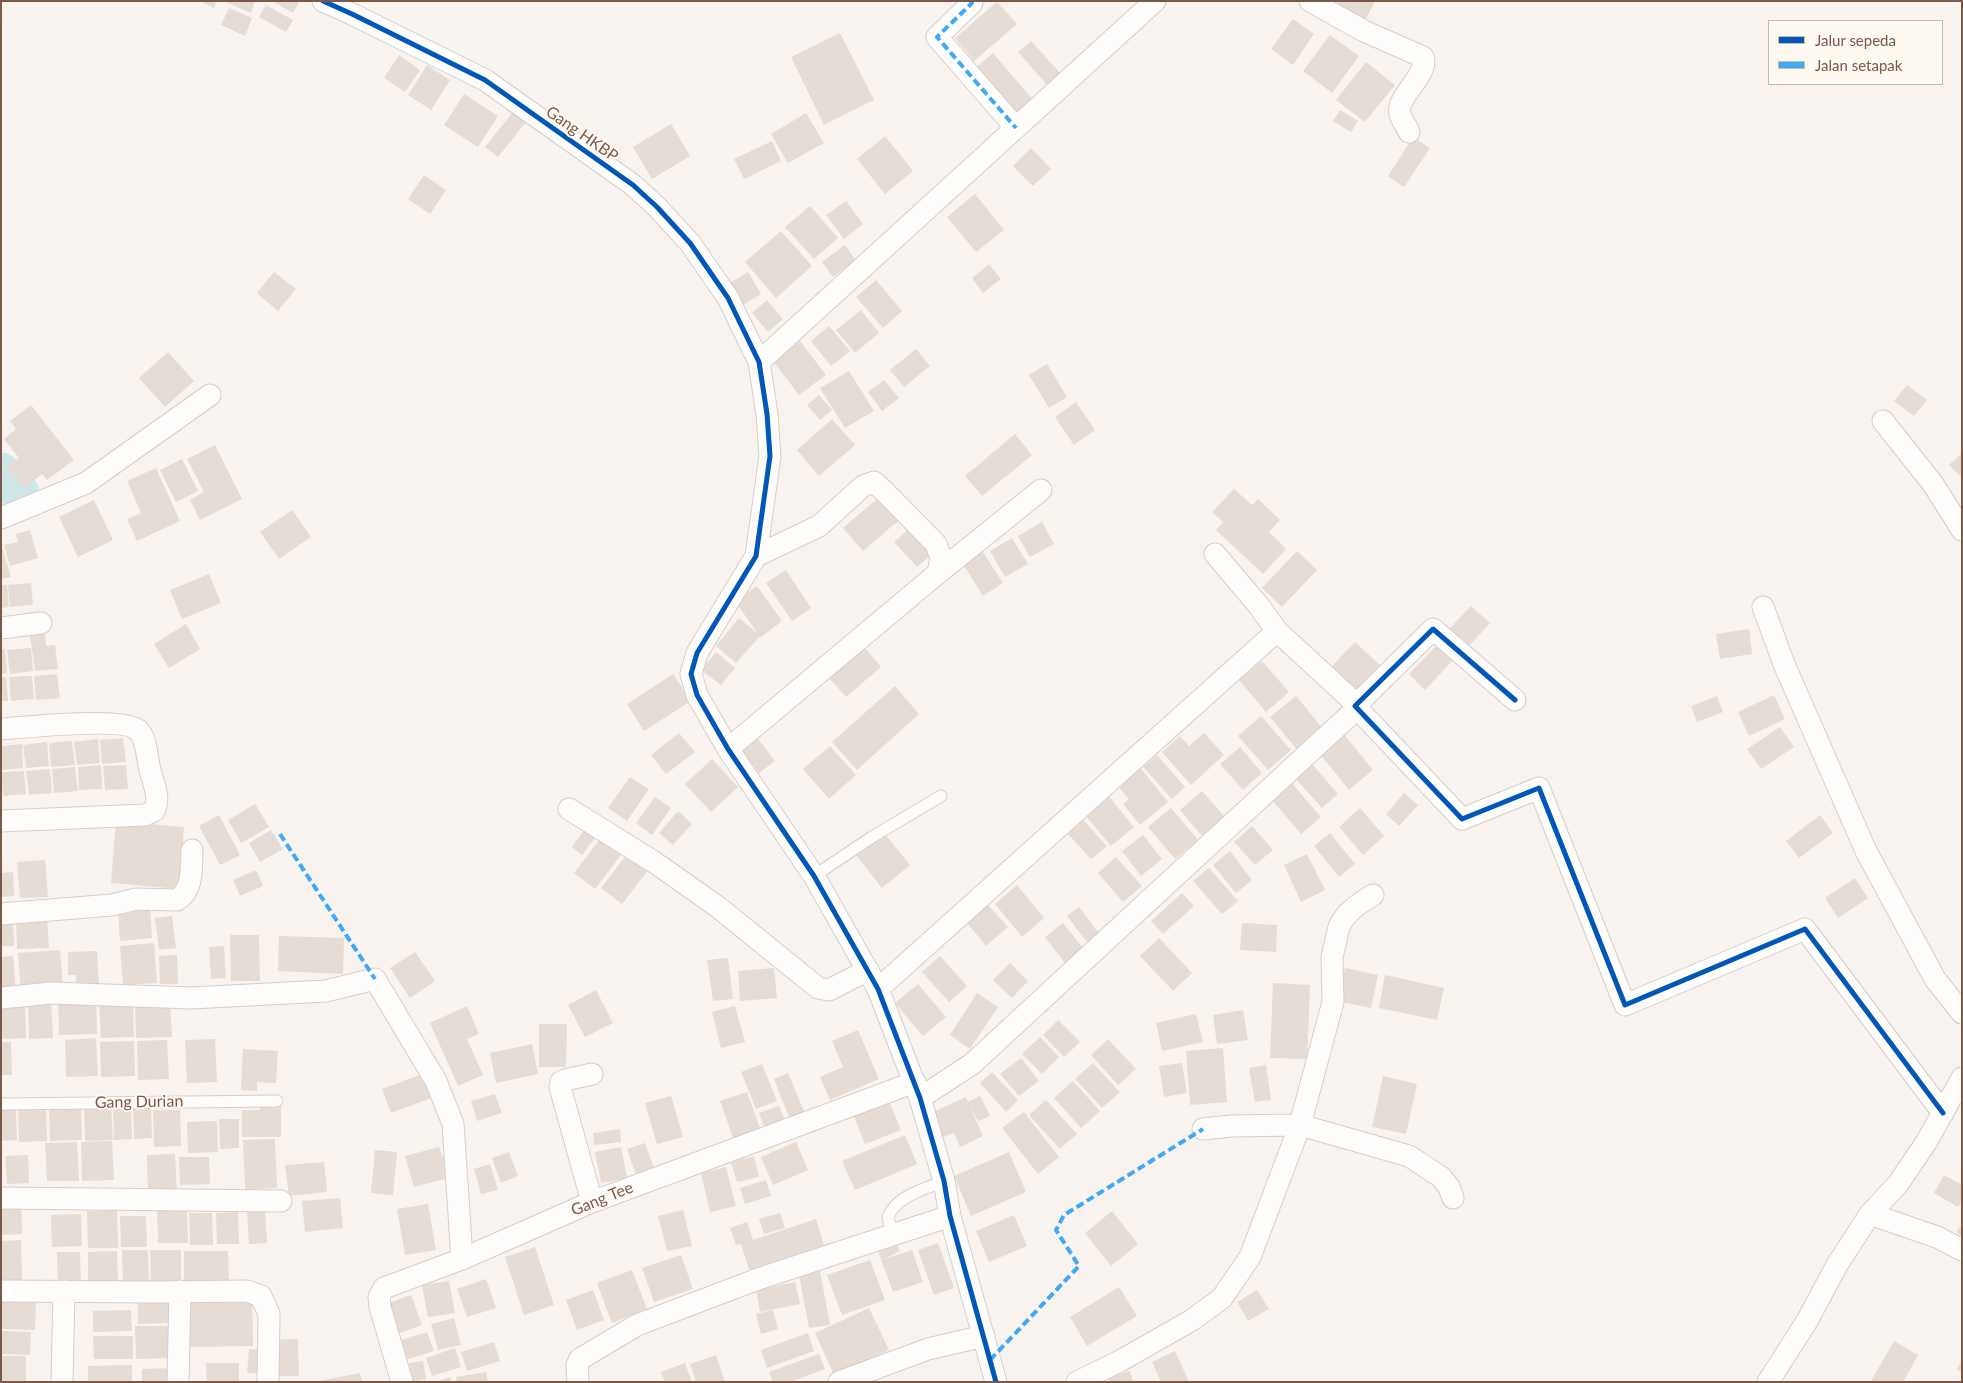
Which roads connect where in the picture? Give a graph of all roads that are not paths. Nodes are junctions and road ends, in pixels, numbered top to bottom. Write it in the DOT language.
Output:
graph roads {
  1 [pos="323,1"];
  2 [pos="1155,1"];
  3 [pos="1310,1"];
  4 [pos="972,2"];
  5 [pos="1016,128"];
  6 [pos="1409,132"];
  7 [pos="759,362"];
  8 [pos="210,395"];
  9 [pos="1882,421"];
  10 [pos="1041,490"];
  11 [pos="1,518"];
  12 [pos="1962,530"];
  13 [pos="1215,554"];
  14 [pos="756,556"];
  15 [pos="938,573"];
  16 [pos="1763,607"];
  17 [pos="42,623"];
  18 [pos="1,628"];
  19 [pos="1277,631"];
  20 [pos="1515,700"];
  21 [pos="1356,706"];
  22 [pos="1,729"];
  23 [pos="728,749"];
  24 [pos="941,796"];
  25 [pos="569,809"];
  26 [pos="1,821"];
  27 [pos="192,850"];
  28 [pos="814,876"];
  29 [pos="1373,895"];
  30 [pos="1,914"];
  31 [pos="873,979"];
  32 [pos="1,998"];
  33 [pos="1962,1013"];
  34 [pos="592,1074"];
  35 [pos="1962,1078"];
  36 [pos="917,1090"];
  37 [pos="277,1101"];
  38 [pos="1,1104"];
  39 [pos="1943,1112"];
  40 [pos="1300,1125"];
  41 [pos="1203,1129"];
  42 [pos="944,1181"];
  43 [pos="1,1198"];
  44 [pos="1454,1198"];
  45 [pos="281,1201"];
  46 [pos="592,1202"];
  47 [pos="1870,1214"];
  48 [pos="950,1216"];
  49 [pos="892,1235"];
  50 [pos="1962,1250"];
  51 [pos="462,1259"];
  52 [pos="1,1291"];
  53 [pos="64,1291"];
  54 [pos="180,1291"];
  55 [pos="984,1336"];
  56 [pos="62,1382"];
  57 [pos="178,1382"];
  58 [pos="268,1382"];
  59 [pos="402,1382"];
  60 [pos="578,1382"];
  61 [pos="839,1382"];
  62 [pos="996,1382"];
  63 [pos="1077,1382"];
  64 [pos="1768,1382"];
  1 -- 7 [label="street, Gang HKBP"];
  2 -- 5 [label="street"];
  3 -- 6 [label="street"];
  4 -- 5 [label="street"];
  5 -- 7 [label="street"];
  7 -- 14 [label="street, Gang HKBP"];
  8 -- 11 [label="street"];
  9 -- 12 [label="street"];
  10 -- 15 [label="street"];
  13 -- 19 [label="street"];
  14 -- 15 [label="street"];
  14 -- 23 [label="street"];
  15 -- 23 [label="street"];
  16 -- 33 [label="street"];
  17 -- 18 [label="street"];
  19 -- 21 [label="street"];
  19 -- 31 [label="street"];
  20 -- 21 [label="street, Gang Tee"];
  21 -- 36 [label="street, Gang Tee"];
  21 -- 39 [label="street"];
  22 -- 26 [label="street"];
  23 -- 28 [label="street"];
  24 -- 28 [label="lane"];
  25 -- 31 [label="street"];
  27 -- 30 [label="street"];
  28 -- 31 [label="street"];
  29 -- 40 [label="street"];
  31 -- 36 [label="street"];
  32 -- 51 [label="street"];
  34 -- 46 [label="street"];
  35 -- 39 [label="street"];
  36 -- 42 [label="street"];
  36 -- 46 [label="street, Gang Tee"];
  37 -- 38 [label="lane, Gang Durian"];
  39 -- 47 [label="street"];
  40 -- 41 [label="street"];
  40 -- 44 [label="street"];
  40 -- 63 [label="street"];
  42 -- 48 [label="street"];
  42 -- 49 [label="lane"];
  43 -- 45 [label="street"];
  46 -- 51 [label="street, Gang Tee"];
  47 -- 50 [label="street"];
  47 -- 64 [label="street"];
  48 -- 49 [label="street"];
  48 -- 55 [label="street"];
  49 -- 60 [label="street"];
  51 -- 59 [label="street, Gang Tee"];
  52 -- 53 [label="street"];
  53 -- 54 [label="street"];
  53 -- 56 [label="street"];
  54 -- 57 [label="street"];
  54 -- 58 [label="street"];
  55 -- 61 [label="street"];
  55 -- 62 [label="street"];
}
